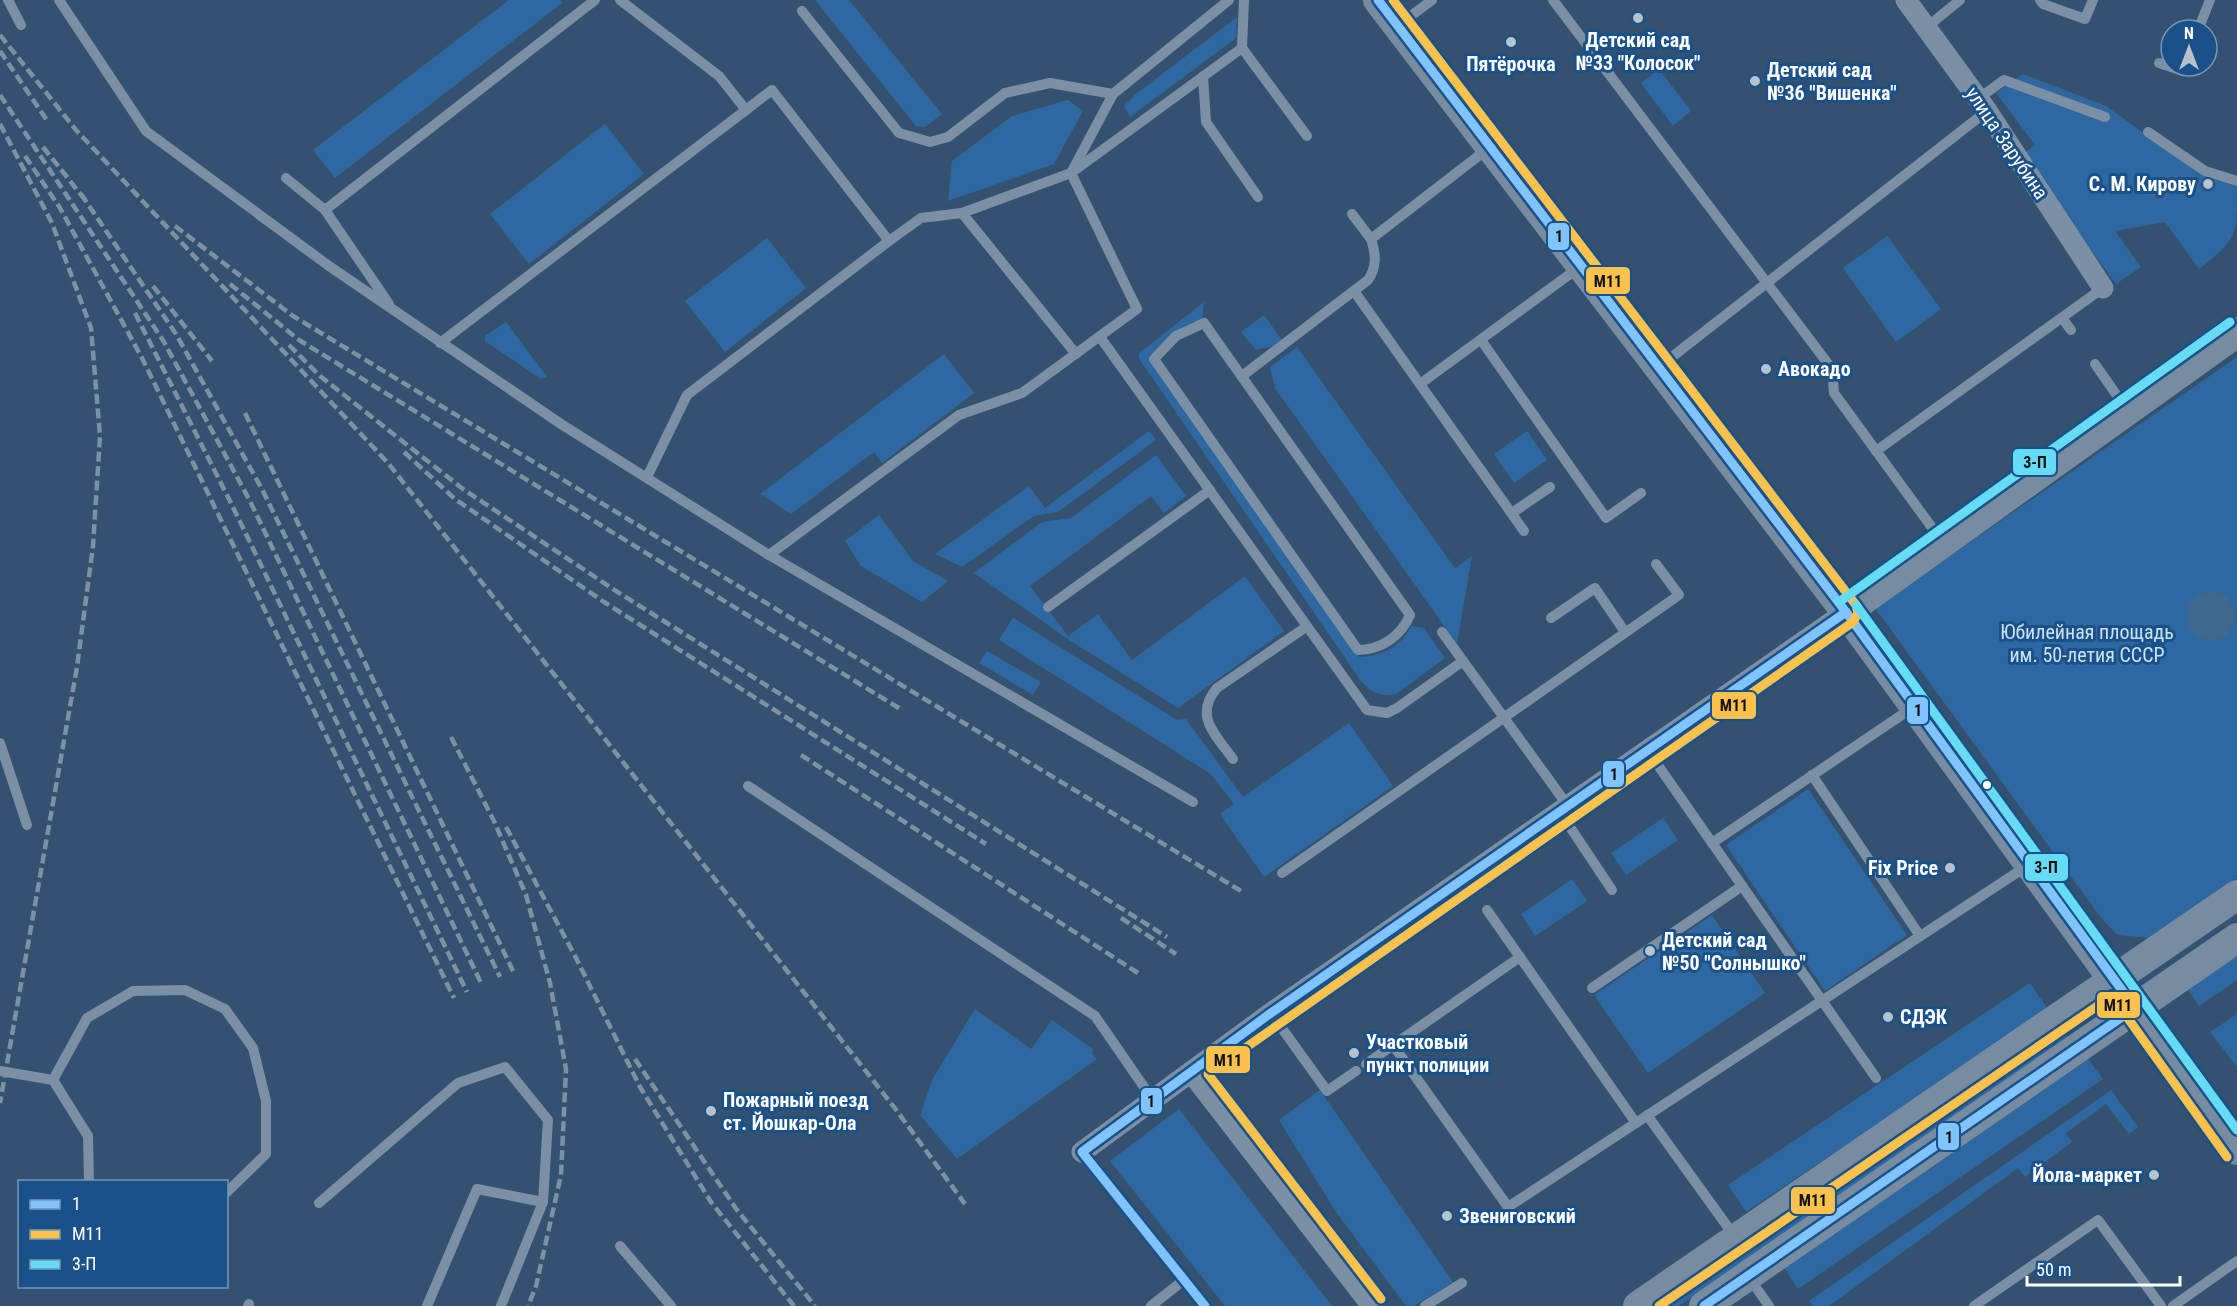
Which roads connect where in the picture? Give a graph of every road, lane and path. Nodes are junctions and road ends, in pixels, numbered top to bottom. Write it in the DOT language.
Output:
graph roads {
  1 [pos="8,0"];
  2 [pos="59,0"];
  3 [pos="595,0"];
  4 [pos="620,0"];
  5 [pos="1229,0"];
  6 [pos="1244,0"];
  7 [pos="1378,0"];
  8 [pos="1432,0"];
  9 [pos="1552,0"];
  10 [pos="1906,0"];
  11 [pos="1960,0"];
  12 [pos="2040,0"];
  13 [pos="2092,0"];
  14 [pos="2210,0"];
  15 [pos="802,11"];
  16 [pos="2203,18"];
  17 [pos="21,25"];
  18 [pos="1398,27"];
  19 [pos="1927,27"];
  20 [pos="1242,48"];
  21 [pos="1203,76"];
  22 [pos="1113,94"];
  23 [pos="1983,105"];
  24 [pos="746,110"];
  25 [pos="2105,117"];
  26 [pos="2148,132"];
  27 [pos="1307,136"];
  28 [pos="1490,147"];
  29 [pos="1071,173"];
  30 [pos="286,178"];
  31 [pos="2237,181"];
  32 [pos="1258,197"];
  33 [pos="325,210"];
  34 [pos="962,213"];
  35 [pos="1352,214"];
  36 [pos="1371,239"];
  37 [pos="889,241"];
  38 [pos="1581,266"];
  39 [pos="1767,283"];
  40 [pos="2103,288"];
  41 [pos="1354,291"];
  42 [pos="393,310"];
  43 [pos="2062,318"];
  44 [pos="2071,330"];
  45 [pos="2237,332"];
  46 [pos="1101,337"];
  47 [pos="1480,340"];
  48 [pos="440,343"];
  49 [pos="1076,354"];
  50 [pos="2095,364"];
  51 [pos="1659,367"];
  52 [pos="1242,376"];
  53 [pos="1420,384"];
  54 [pos="2127,411"];
  55 [pos="1876,451"];
  56 [pos="647,477"];
  57 [pos="1550,487"];
  58 [pos="1210,490"];
  59 [pos="1641,493"];
  60 [pos="1512,513"];
  61 [pos="1524,531"];
  62 [pos="1943,543"];
  63 [pos="769,555"];
  64 [pos="1656,564"];
  65 [pos="1048,607"];
  66 [pos="1846,612"];
  67 [pos="1551,618"];
  68 [pos="1306,627"];
  69 [pos="1442,632"];
  70 [pos="1625,632"];
  71 [pos="1462,661"];
  72 [pos="1914,706"];
  73 [pos="1504,717"];
  74 [pos="0,743"];
  75 [pos="1648,751"];
  76 [pos="1233,759"];
  77 [pos="1812,775"];
  78 [pos="748,786"];
  79 [pos="1193,802"];
  80 [pos="1564,809"];
  81 [pos="27,825"];
  82 [pos="1712,843"];
  83 [pos="2030,864"];
  84 [pos="1282,873"];
  85 [pos="1742,886"];
  86 [pos="1612,890"];
  87 [pos="2237,895"];
  88 [pos="1486,910"];
  89 [pos="1920,936"];
  90 [pos="2237,938"];
  91 [pos="1520,957"];
  92 [pos="2115,979"];
  93 [pos="1592,988"];
  94 [pos="1822,1000"];
  95 [pos="2135,1008"];
  96 [pos="1271,1013"];
  97 [pos="1394,1045"];
  98 [pos="0,1071"];
  99 [pos="1191,1072"];
  100 [pos="1876,1078"];
  101 [pos="53,1080"];
  102 [pos="1153,1100"];
  103 [pos="1647,1115"];
  104 [pos="1636,1123"];
  105 [pos="2237,1150"];
  106 [pos="1082,1152"];
  107 [pos="89,1180"];
  108 [pos="228,1191"];
  109 [pos="543,1202"];
  110 [pos="320,1203"];
  111 [pos="1736,1239"];
  112 [pos="620,1246"];
  113 [pos="2237,1261"];
  114 [pos="1748,1276"];
  115 [pos="1184,1280"];
  116 [pos="1462,1283"];
  117 [pos="427,1306"];
  118 [pos="501,1306"];
  119 [pos="671,1306"];
  120 [pos="1151,1306"];
  121 [pos="1206,1306"];
  122 [pos="1372,1306"];
  123 [pos="1425,1306"];
  124 [pos="1638,1306"];
  125 [pos="1704,1306"];
  126 [pos="1769,1306"];
  127 [pos="1974,1306"];
  128 [pos="2161,1306"];
  129 [pos="2174,1306"];
  1 -- 17 [label="lane"];
  2 -- 42 [label="lane"];
  3 -- 33 [label="lane"];
  4 -- 24 [label="lane"];
  5 -- 22 [label="lane"];
  6 -- 20 [label="lane"];
  7 -- 18 [label="main road"];
  8 -- 18 [label="lane"];
  9 -- 39 [label="lane"];
  10 -- 19 [label="street, улица Зарубина"];
  11 -- 19 [label="lane"];
  12 -- 13 [label="lane"];
  14 -- 16 [label="lane"];
  15 -- 22 [label="lane"];
  18 -- 28 [label="main road"];
  19 -- 23 [label="street, улица Зарубина"];
  20 -- 21 [label="lane"];
  20 -- 27 [label="lane"];
  21 -- 29 [label="lane"];
  21 -- 32 [label="lane"];
  22 -- 29 [label="lane"];
  23 -- 25 [label="lane"];
  23 -- 39 [label="lane"];
  23 -- 40 [label="street, улица Зарубина"];
  24 -- 37 [label="lane"];
  24 -- 48 [label="lane"];
  26 -- 31 [label="lane"];
  28 -- 36 [label="lane"];
  28 -- 38 [label="main road"];
  29 -- 34 [label="lane"];
  29 -- 46 [label="lane"];
  30 -- 33 [label="lane"];
  33 -- 42 [label="lane"];
  34 -- 37 [label="lane"];
  34 -- 49 [label="lane"];
  35 -- 36 [label="lane"];
  36 -- 41 [label="lane"];
  37 -- 56 [label="lane"];
  38 -- 47 [label="lane"];
  38 -- 51 [label="main road"];
  39 -- 51 [label="lane"];
  39 -- 55 [label="lane"];
  40 -- 43 [label="lane"];
  41 -- 52 [label="lane"];
  41 -- 53 [label="lane"];
  42 -- 48 [label="lane"];
  43 -- 44 [label="lane"];
  43 -- 55 [label="lane"];
  45 -- 54 [label="main road"];
  46 -- 49 [label="lane"];
  46 -- 58 [label="lane"];
  47 -- 53 [label="lane"];
  47 -- 59 [label="lane"];
  48 -- 56 [label="lane"];
  49 -- 63 [label="lane"];
  50 -- 54 [label="lane"];
  51 -- 66 [label="main road"];
  52 -- 52 [label="lane"];
  53 -- 60 [label="lane"];
  54 -- 62 [label="main road"];
  55 -- 62 [label="lane"];
  56 -- 63 [label="lane"];
  57 -- 60 [label="lane"];
  58 -- 65 [label="lane"];
  58 -- 68 [label="lane"];
  60 -- 61 [label="lane"];
  62 -- 66 [label="main road"];
  63 -- 79 [label="lane"];
  64 -- 70 [label="lane"];
  66 -- 72 [label="main road"];
  66 -- 75 [label="street"];
  67 -- 70 [label="lane"];
  68 -- 71 [label="lane"];
  68 -- 76 [label="lane"];
  69 -- 71 [label="lane"];
  70 -- 73 [label="lane"];
  71 -- 73 [label="lane"];
  72 -- 77 [label="lane"];
  72 -- 83 [label="main road"];
  73 -- 80 [label="lane"];
  73 -- 84 [label="lane"];
  74 -- 81 [label="lane"];
  75 -- 80 [label="street"];
  75 -- 82 [label="lane"];
  77 -- 82 [label="lane"];
  77 -- 89 [label="lane"];
  78 -- 102 [label="lane"];
  80 -- 86 [label="lane"];
  80 -- 96 [label="street"];
  82 -- 85 [label="lane"];
  83 -- 89 [label="lane"];
  83 -- 92 [label="main road"];
  85 -- 93 [label="lane"];
  85 -- 94 [label="lane"];
  87 -- 92 [label="main road"];
  88 -- 91 [label="lane"];
  89 -- 94 [label="lane"];
  90 -- 95 [label="main road"];
  91 -- 97 [label="lane"];
  91 -- 104 [label="lane"];
  92 -- 95 [label="main road"];
  92 -- 111 [label="main road"];
  94 -- 100 [label="lane"];
  94 -- 103 [label="lane"];
  95 -- 105 [label="main road"];
  95 -- 114 [label="main road"];
  96 -- 97 [label="lane"];
  96 -- 99 [label="street"];
  97 -- 104 [label="lane"];
  98 -- 101 [label="lane"];
  99 -- 102 [label="street"];
  99 -- 122 [label="street"];
  101 -- 107 [label="lane"];
  101 -- 108 [label="lane"];
  102 -- 106 [label="street"];
  103 -- 104 [label="lane"];
  103 -- 111 [label="lane"];
  106 -- 115 [label="lane"];
  109 -- 110 [label="lane"];
  109 -- 117 [label="lane"];
  109 -- 118 [label="lane"];
  111 -- 124 [label="main road"];
  112 -- 119 [label="lane"];
  113 -- 129 [label="lane"];
  114 -- 125 [label="main road"];
  114 -- 126 [label="lane"];
  115 -- 120 [label="lane"];
  115 -- 121 [label="lane"];
  116 -- 123 [label="lane"];
  127 -- 128 [label="lane"];
}
